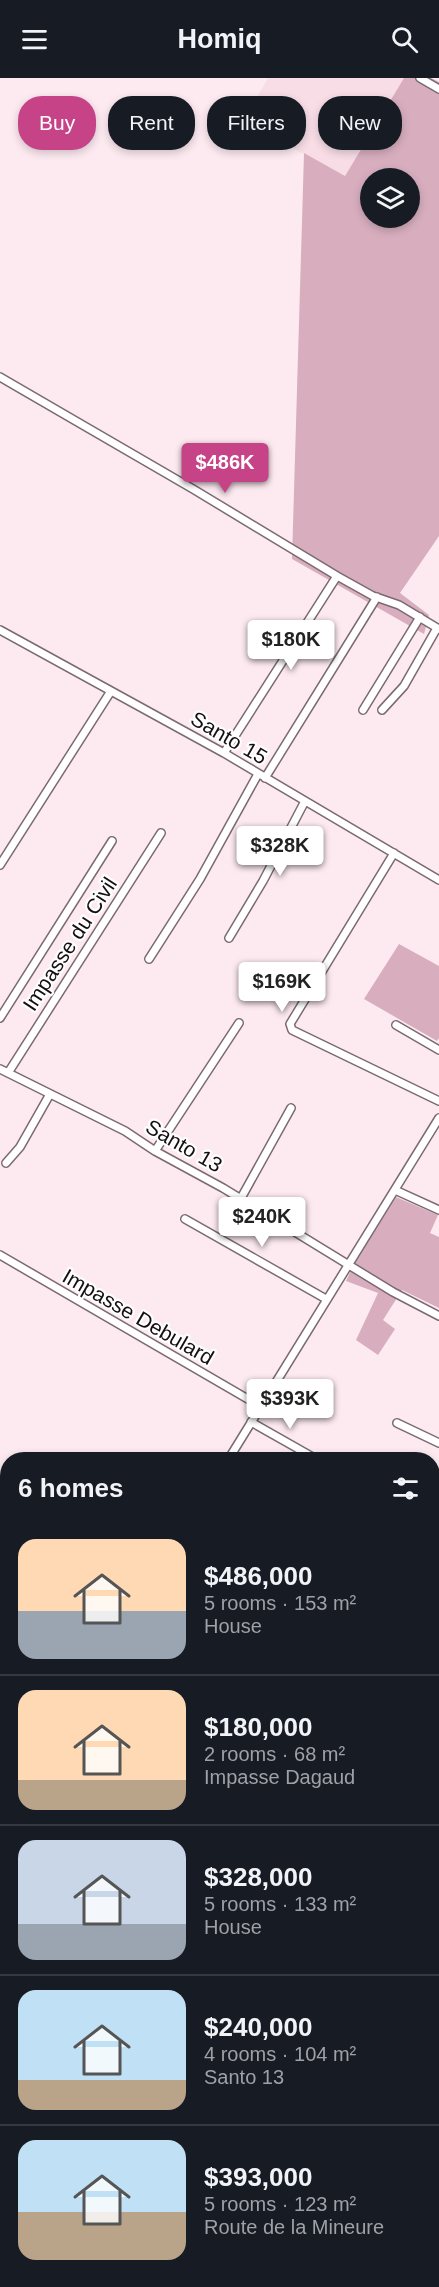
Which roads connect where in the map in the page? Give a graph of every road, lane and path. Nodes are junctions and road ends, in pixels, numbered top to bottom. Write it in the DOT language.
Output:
graph roads {
  1 [pos="420,78"];
  2 [pos="439,89"];
  3 [pos="0,377"];
  4 [pos="337,576"];
  5 [pos="377,597"];
  6 [pos="420,617"];
  7 [pos="438,628"];
  8 [pos="0,630"];
  9 [pos="111,691"];
  10 [pos="363,710"];
  11 [pos="382,710"];
  12 [pos="224,753"];
  13 [pos="261,776"];
  14 [pos="305,801"];
  15 [pos="161,832"];
  16 [pos="112,841"];
  17 [pos="394,853"];
  18 [pos="0,865"];
  19 [pos="439,880"];
  20 [pos="229,938"];
  21 [pos="149,959"];
  22 [pos="0,1018"];
  23 [pos="239,1023"];
  24 [pos="396,1025"];
  25 [pos="439,1050"];
  26 [pos="0,1069"];
  27 [pos="8,1073"];
  28 [pos="50,1094"];
  29 [pos="439,1101"];
  30 [pos="291,1108"];
  31 [pos="438,1123"];
  32 [pos="155,1151"];
  33 [pos="6,1163"];
  34 [pos="395,1190"];
  35 [pos="240,1200"];
  36 [pos="439,1210"];
  37 [pos="185,1219"];
  38 [pos="0,1255"];
  39 [pos="348,1265"];
  40 [pos="326,1299"];
  41 [pos="439,1316"];
  42 [pos="260,1406"];
  43 [pos="251,1422"];
  44 [pos="397,1423"];
  45 [pos="439,1443"];
  46 [pos="233,1452"];
  47 [pos="304,1452"];
  1 -- 2 [label="street"];
  3 -- 4 [label="street"];
  4 -- 5 [label="street"];
  4 -- 12 [label="street"];
  5 -- 6 [label="street"];
  5 -- 13 [label="street"];
  6 -- 7 [label="street"];
  6 -- 10 [label="street"];
  7 -- 11 [label="street"];
  8 -- 9 [label="street, Santo 15"];
  9 -- 12 [label="street, Santo 15"];
  9 -- 18 [label="street"];
  12 -- 13 [label="street, Santo 15"];
  13 -- 14 [label="street, Santo 15"];
  13 -- 21 [label="street"];
  14 -- 17 [label="street, Santo 15"];
  14 -- 20 [label="street"];
  15 -- 27 [label="street, Impasse du Civil"];
  16 -- 22 [label="street"];
  17 -- 19 [label="street, Santo 15"];
  17 -- 29 [label="street"];
  23 -- 32 [label="street"];
  24 -- 25 [label="street"];
  26 -- 27 [label="street, Santo 13"];
  27 -- 28 [label="street, Santo 13"];
  28 -- 32 [label="street, Santo 13"];
  28 -- 33 [label="street"];
  30 -- 35 [label="street"];
  31 -- 34 [label="street"];
  32 -- 35 [label="street, Santo 13"];
  34 -- 36 [label="street"];
  34 -- 39 [label="street"];
  35 -- 39 [label="street, Santo 13"];
  37 -- 40 [label="street"];
  38 -- 42 [label="street, Impasse Debulard"];
  39 -- 40 [label="street"];
  39 -- 41 [label="street, Santo 13"];
  40 -- 42 [label="street"];
  42 -- 43 [label="street"];
  43 -- 46 [label="street"];
  43 -- 47 [label="street"];
  44 -- 45 [label="street"];
}
